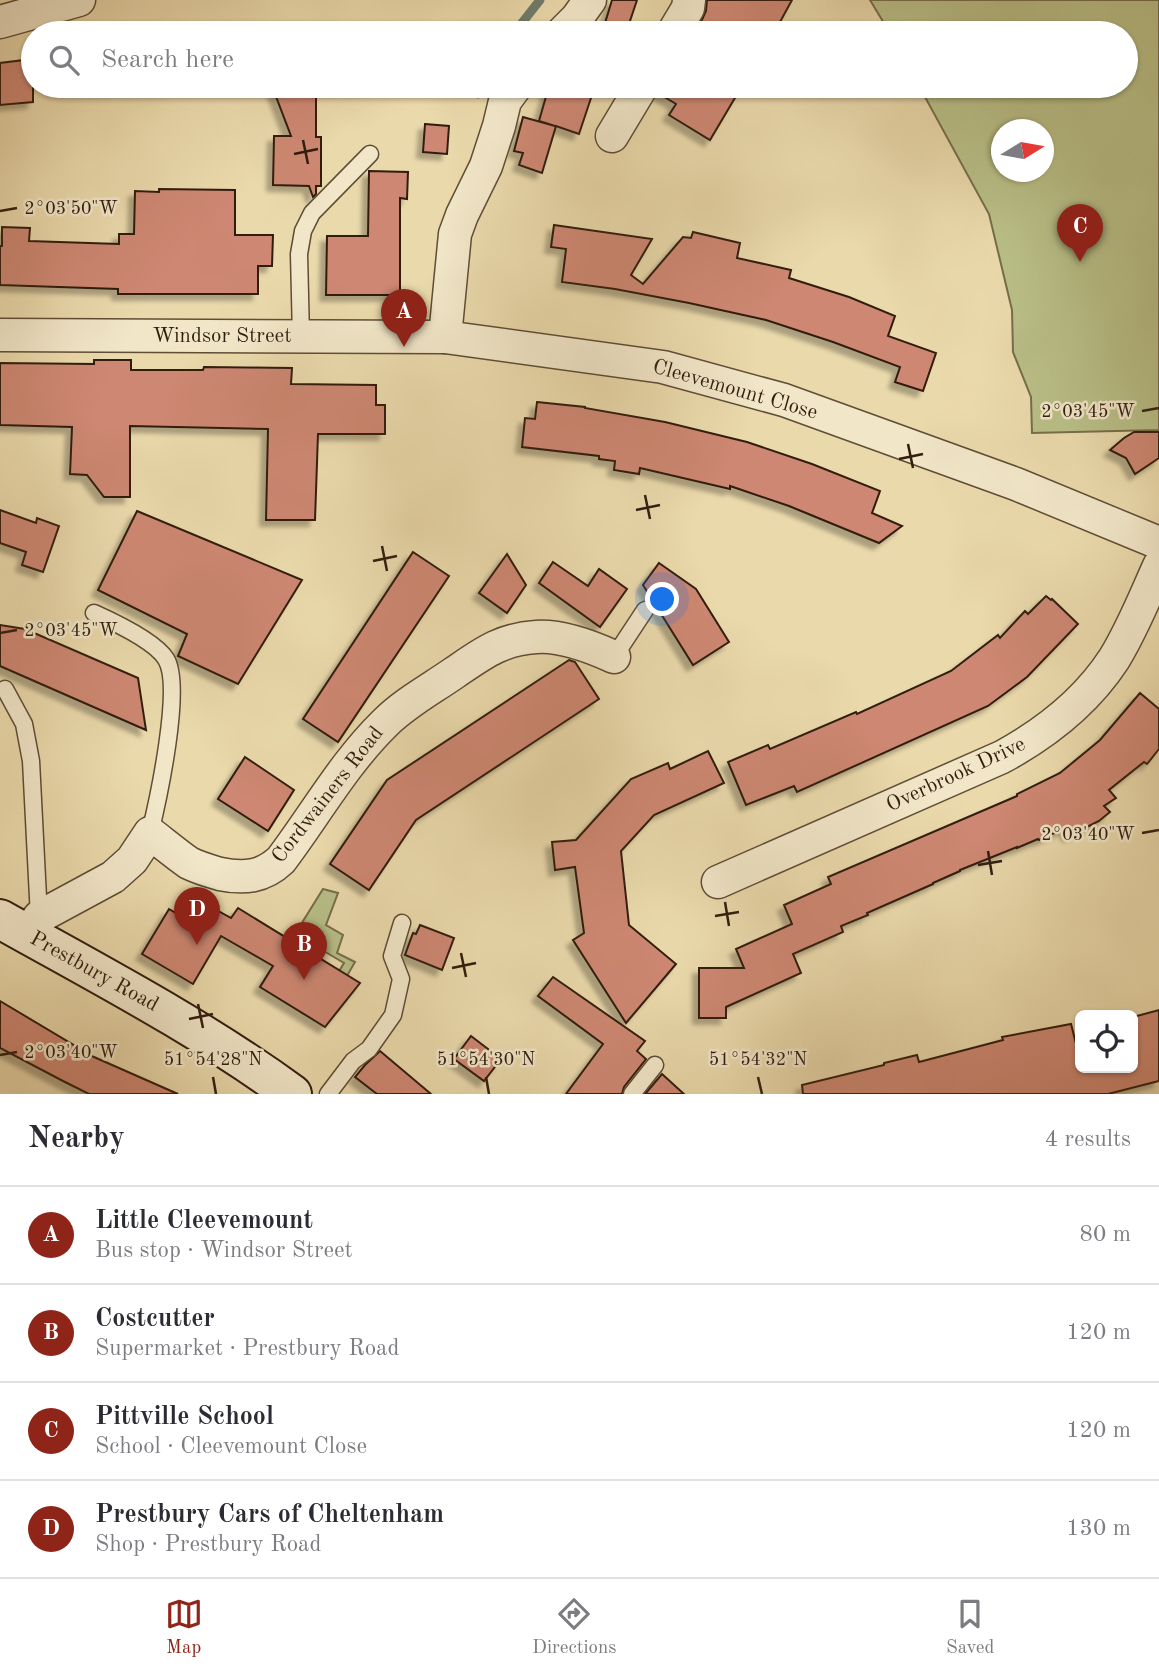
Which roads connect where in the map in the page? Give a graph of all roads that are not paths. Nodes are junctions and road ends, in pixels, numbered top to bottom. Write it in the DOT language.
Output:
graph roads {
  1 [pos="79,0"];
  2 [pos="590,0"];
  3 [pos="689,0"];
  4 [pos="574,21"];
  5 [pos="680,21"];
  6 [pos="0,22"];
  7 [pos="508,98"];
  8 [pos="635,98"];
  9 [pos="612,136"];
  10 [pos="370,154"];
  11 [pos="0,335"];
  12 [pos="301,337"];
  13 [pos="445,337"];
  14 [pos="1159,543"];
  15 [pos="1159,566"];
  16 [pos="645,610"];
  17 [pos="94,613"];
  18 [pos="614,657"];
  19 [pos="5,689"];
  20 [pos="150,833"];
  21 [pos="718,882"];
  22 [pos="402,923"];
  23 [pos="22,924"];
  24 [pos="654,1065"];
  25 [pos="273,1088"];
  26 [pos="328,1094"];
  27 [pos="632,1094"];
  1 -- 6 [label="street"];
  2 -- 4 [label="street"];
  3 -- 5 [label="street"];
  7 -- 13 [label="street"];
  8 -- 9 [label="street"];
  10 -- 12 [label="lane"];
  11 -- 12 [label="street, Windsor Street"];
  12 -- 13 [label="street, Windsor Street"];
  13 -- 14 [label="street, Cleevemount Close"];
  15 -- 21 [label="street, Overbrook Drive"];
  16 -- 18 [label="lane"];
  17 -- 20 [label="lane"];
  18 -- 20 [label="street, Cordwainers Road"];
  19 -- 23 [label="lane"];
  20 -- 23 [label="street"];
  22 -- 26 [label="lane"];
  23 -- 25 [label="main road, Prestbury Road"];
  24 -- 27 [label="lane"];
}
